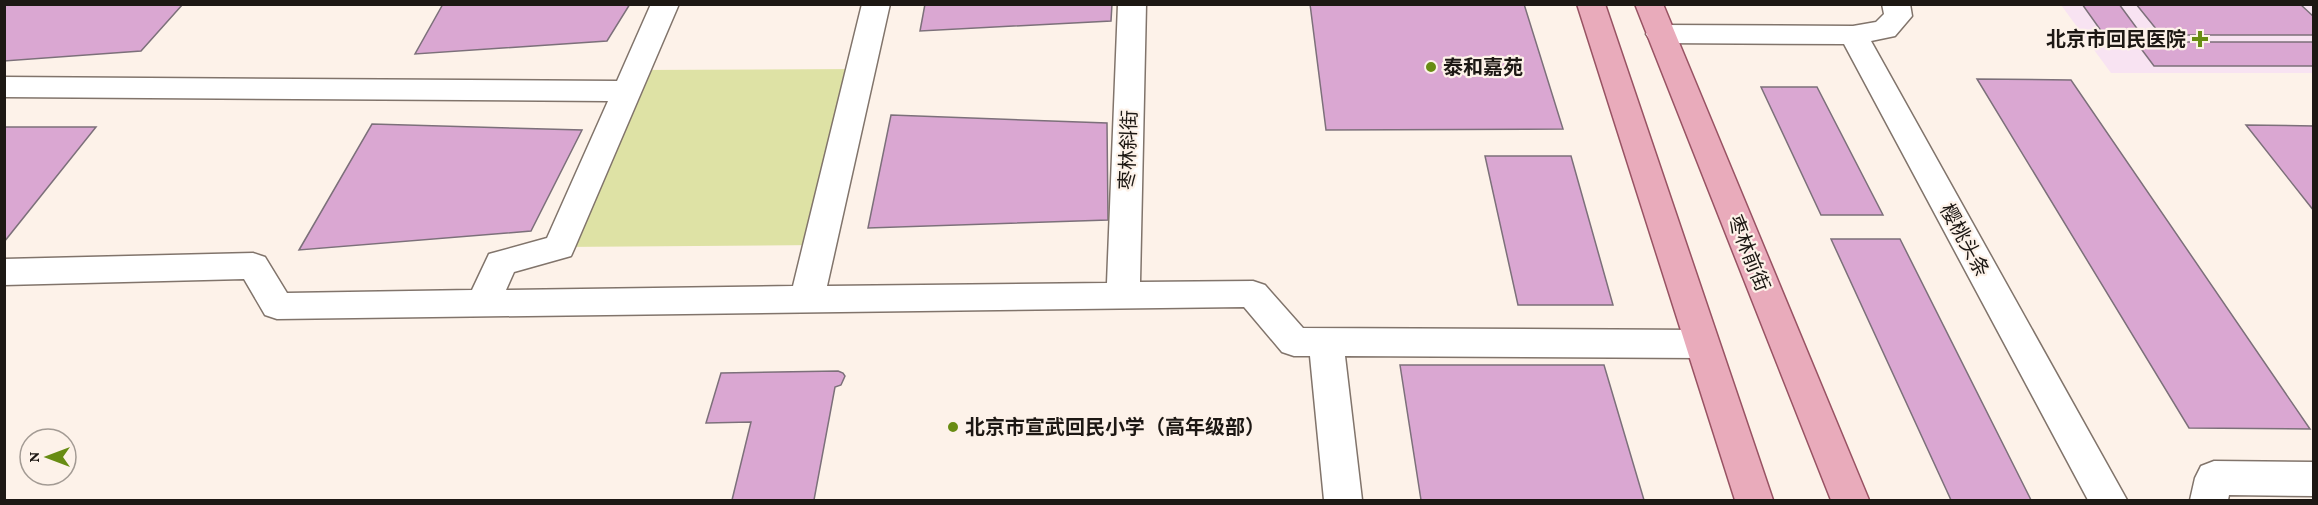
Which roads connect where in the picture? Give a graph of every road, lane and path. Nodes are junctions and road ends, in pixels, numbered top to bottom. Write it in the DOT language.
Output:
graph roads {
  1 [pos="665,4"];
  2 [pos="876,4"];
  3 [pos="1132,4"];
  4 [pos="1591,4"];
  5 [pos="1896,4"];
  6 [pos="1654,19"];
  7 [pos="1853,35"];
  8 [pos="4,87"];
  9 [pos="628,91"];
  10 [pos="4,272"];
  11 [pos="1123,295"];
  12 [pos="807,300"];
  13 [pos="483,304"];
  14 [pos="1326,342"];
  15 [pos="1701,344"];
  16 [pos="2313,479"];
  17 [pos="1343,501"];
  18 [pos="1754,501"];
  19 [pos="1850,501"];
  20 [pos="2108,501"];
  21 [pos="2209,501"];
  1 -- 9 [label="street"];
  2 -- 12 [label="street"];
  3 -- 11 [label="street, 枣林斜街"];
  4 -- 15 [label="main road"];
  5 -- 7 [label="street"];
  6 -- 7 [label="street"];
  6 -- 19 [label="main road, 枣林前街"];
  7 -- 20 [label="street, 樱桃头条"];
  8 -- 9 [label="street"];
  9 -- 13 [label="street"];
  10 -- 13 [label="street"];
  11 -- 12 [label="street"];
  11 -- 14 [label="street"];
  12 -- 13 [label="street"];
  14 -- 15 [label="street"];
  14 -- 17 [label="street"];
  15 -- 18 [label="main road"];
  16 -- 21 [label="street"];
}
